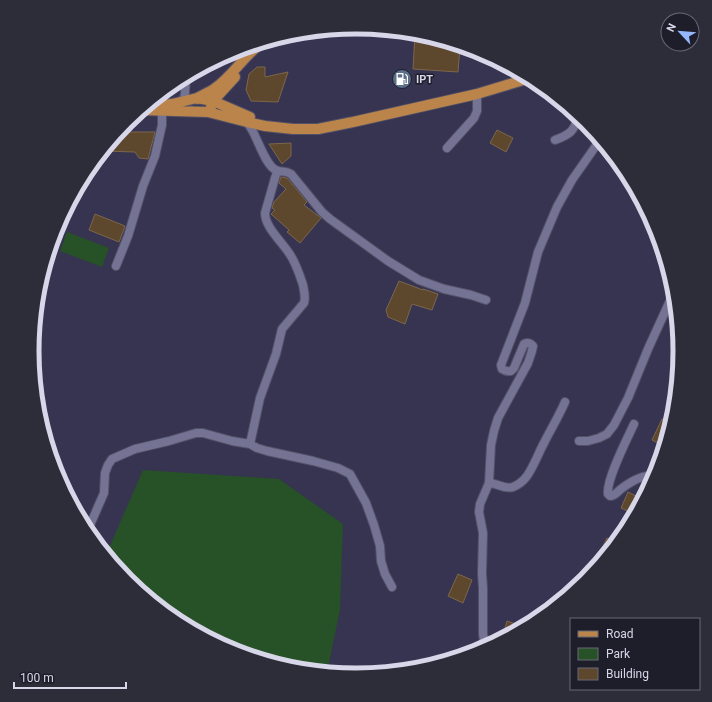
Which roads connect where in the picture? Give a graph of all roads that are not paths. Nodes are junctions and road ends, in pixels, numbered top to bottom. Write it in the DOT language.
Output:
graph roads {
  1 [pos="257,50"];
  2 [pos="251,52"];
  3 [pos="521,80"];
  4 [pos="185,84"];
  5 [pos="477,94"];
  6 [pos="197,98"];
  7 [pos="213,101"];
  8 [pos="183,102"];
  9 [pos="156,105"];
  10 [pos="150,110"];
  11 [pos="162,111"];
  12 [pos="193,111"];
  13 [pos="208,112"];
  14 [pos="247,122"];
  15 [pos="576,123"];
  16 [pos="272,127"];
  17 [pos="555,140"];
  18 [pos="596,145"];
  19 [pos="447,148"];
  20 [pos="277,171"];
  21 [pos="116,266"];
  22 [pos="486,300"];
  23 [pos="669,303"];
  24 [pos="565,402"];
  25 [pos="634,424"];
  26 [pos="579,441"];
  27 [pos="250,444"];
  28 [pos="647,477"];
  29 [pos="489,483"];
  30 [pos="90,524"];
  31 [pos="392,587"];
  32 [pos="484,641"];
  1 -- 7 [label="main road"];
  2 -- 6 [label="main road"];
  3 -- 5 [label="main road"];
  4 -- 8 [label="street"];
  5 -- 16 [label="main road"];
  5 -- 19 [label="street"];
  6 -- 7 [label="main road"];
  6 -- 8 [label="main road"];
  6 -- 12 [label="main road"];
  7 -- 13 [label="main road"];
  7 -- 16 [label="main road"];
  8 -- 9 [label="main road"];
  10 -- 11 [label="main road"];
  11 -- 12 [label="main road"];
  11 -- 21 [label="street"];
  12 -- 13 [label="main road"];
  13 -- 14 [label="main road"];
  14 -- 16 [label="main road"];
  14 -- 20 [label="street"];
  15 -- 17 [label="street"];
  18 -- 29 [label="street"];
  20 -- 22 [label="street"];
  20 -- 27 [label="street"];
  23 -- 26 [label="street"];
  24 -- 29 [label="street"];
  25 -- 28 [label="street"];
  27 -- 30 [label="street"];
  27 -- 31 [label="street"];
  29 -- 32 [label="street"];
}
